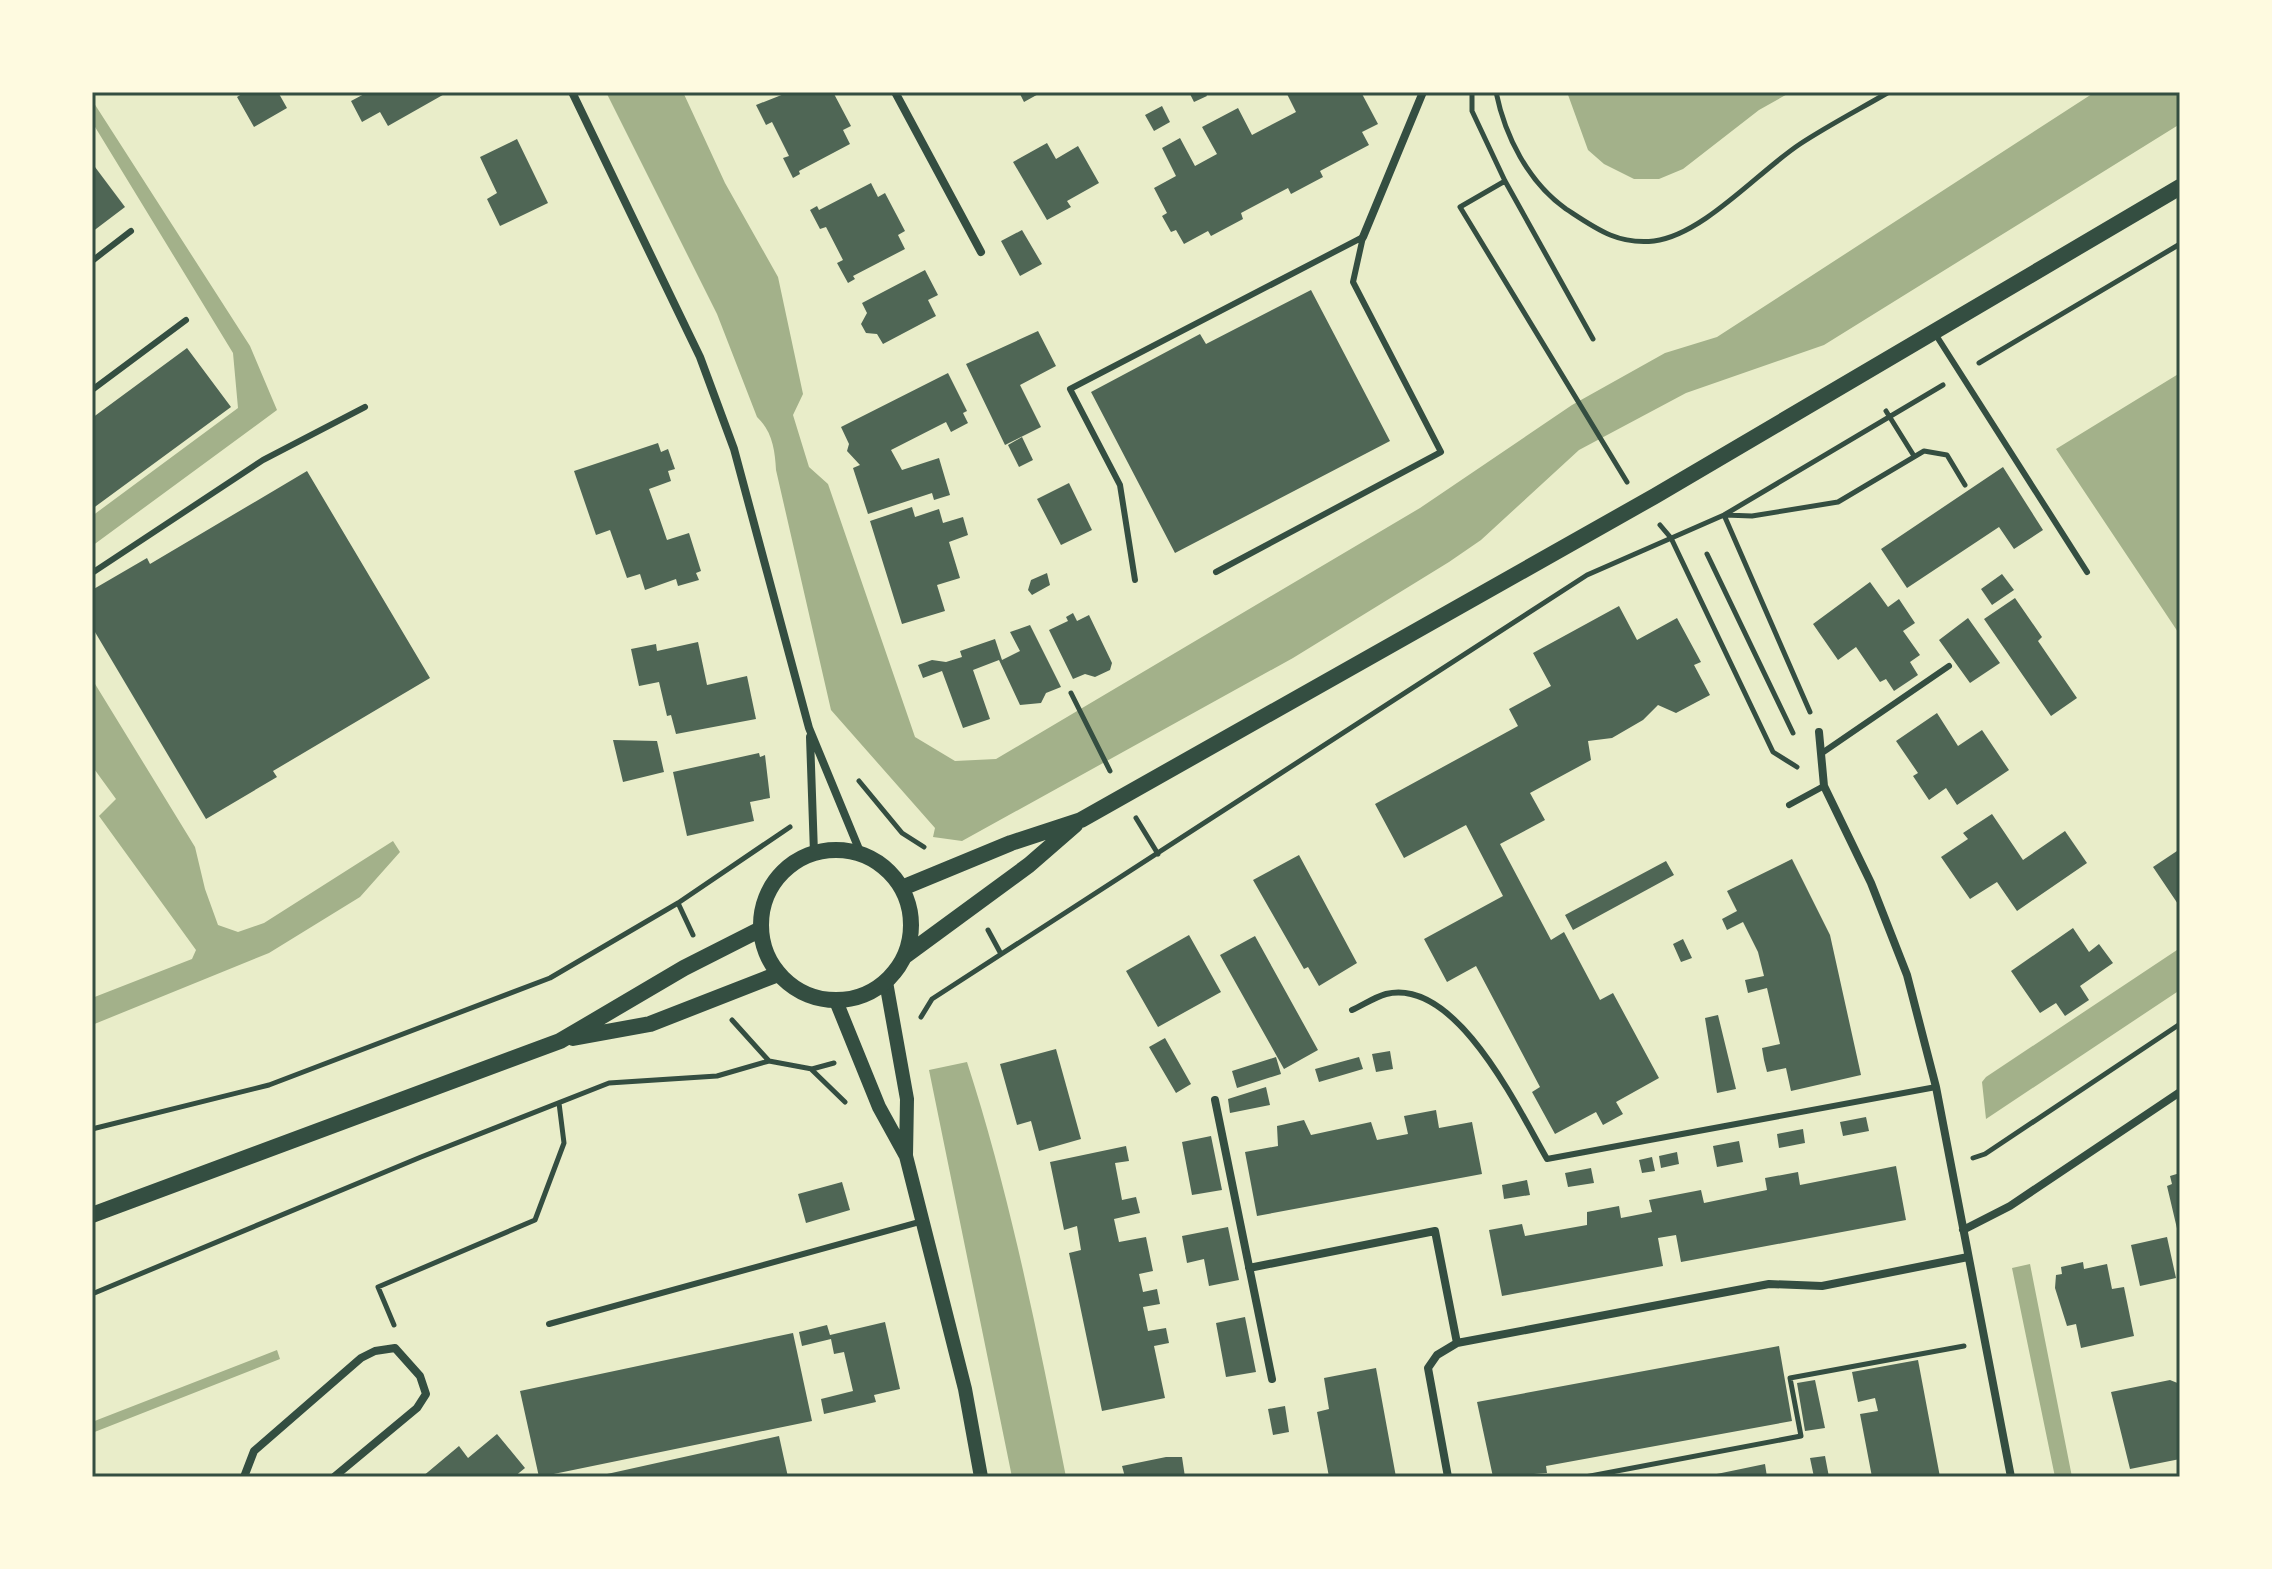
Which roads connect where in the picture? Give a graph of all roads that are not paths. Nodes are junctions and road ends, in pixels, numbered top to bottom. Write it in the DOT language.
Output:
graph roads {
  1 [pos="572,92"];
  2 [pos="895,92"];
  3 [pos="1423,92"];
  4 [pos="2180,187"];
  5 [pos="131,231"];
  6 [pos="1363,237"];
  7 [pos="981,252"];
  8 [pos="92,261"];
  9 [pos="186,320"];
  10 [pos="1934,332"];
  11 [pos="92,390"];
  12 [pos="365,407"];
  13 [pos="1216,572"];
  14 [pos="2087,572"];
  15 [pos="92,573"];
  16 [pos="1135,580"];
  17 [pos="1949,666"];
  18 [pos="809,728"];
  19 [pos="1819,732"];
  20 [pos="1822,753"];
  21 [pos="1824,786"];
  22 [pos="1789,805"];
  23 [pos="1081,820"];
  24 [pos="814,853"];
  25 [pos="861,854"];
  26 [pos="902,888"];
  27 [pos="761,929"];
  28 [pos="905,956"];
  29 [pos="778,974"];
  30 [pos="886,982"];
  31 [pos="836,1001"];
  32 [pos="1352,1010"];
  33 [pos="560,1041"];
  34 [pos="1936,1087"];
  35 [pos="2180,1092"];
  36 [pos="1215,1100"];
  37 [pos="906,1156"];
  38 [pos="92,1215"];
  39 [pos="923,1221"];
  40 [pos="1963,1230"];
  41 [pos="1968,1257"];
  42 [pos="1249,1268"];
  43 [pos="549,1324"];
  44 [pos="1457,1343"];
  45 [pos="1272,1379"];
  46 [pos="244,1477"];
  47 [pos="334,1477"];
  48 [pos="981,1477"];
  49 [pos="1448,1477"];
  50 [pos="2011,1477"];
  1 -- 18 [label="street"];
  2 -- 7 [label="street"];
  3 -- 6 [label="street"];
  4 -- 10 [label="main road"];
  5 -- 8 [label="lane"];
  6 -- 13 [label="lane"];
  6 -- 16 [label="lane"];
  9 -- 11 [label="lane"];
  10 -- 14 [label="lane"];
  10 -- 23 [label="main road"];
  12 -- 15 [label="lane"];
  17 -- 20 [label="lane"];
  18 -- 24 [label="street"];
  18 -- 25 [label="street"];
  19 -- 20 [label="street"];
  20 -- 21 [label="street"];
  21 -- 22 [label="lane"];
  21 -- 34 [label="street"];
  23 -- 26 [label="main road"];
  23 -- 28 [label="main road"];
  24 -- 25 [label="main road"];
  24 -- 27 [label="main road"];
  25 -- 26 [label="main road"];
  26 -- 28 [label="main road"];
  27 -- 29 [label="main road"];
  27 -- 33 [label="main road"];
  28 -- 30 [label="main road"];
  29 -- 31 [label="main road"];
  29 -- 33 [label="main road"];
  30 -- 31 [label="main road"];
  30 -- 37 [label="street"];
  31 -- 37 [label="street"];
  32 -- 34 [label="lane"];
  33 -- 38 [label="main road"];
  34 -- 40 [label="street"];
  35 -- 40 [label="street"];
  36 -- 42 [label="street"];
  37 -- 39 [label="street"];
  39 -- 43 [label="lane"];
  39 -- 48 [label="street"];
  40 -- 41 [label="street"];
  41 -- 44 [label="street"];
  41 -- 50 [label="street"];
  42 -- 44 [label="street"];
  42 -- 45 [label="street"];
  44 -- 49 [label="street"];
  46 -- 47 [label="street"];
}
